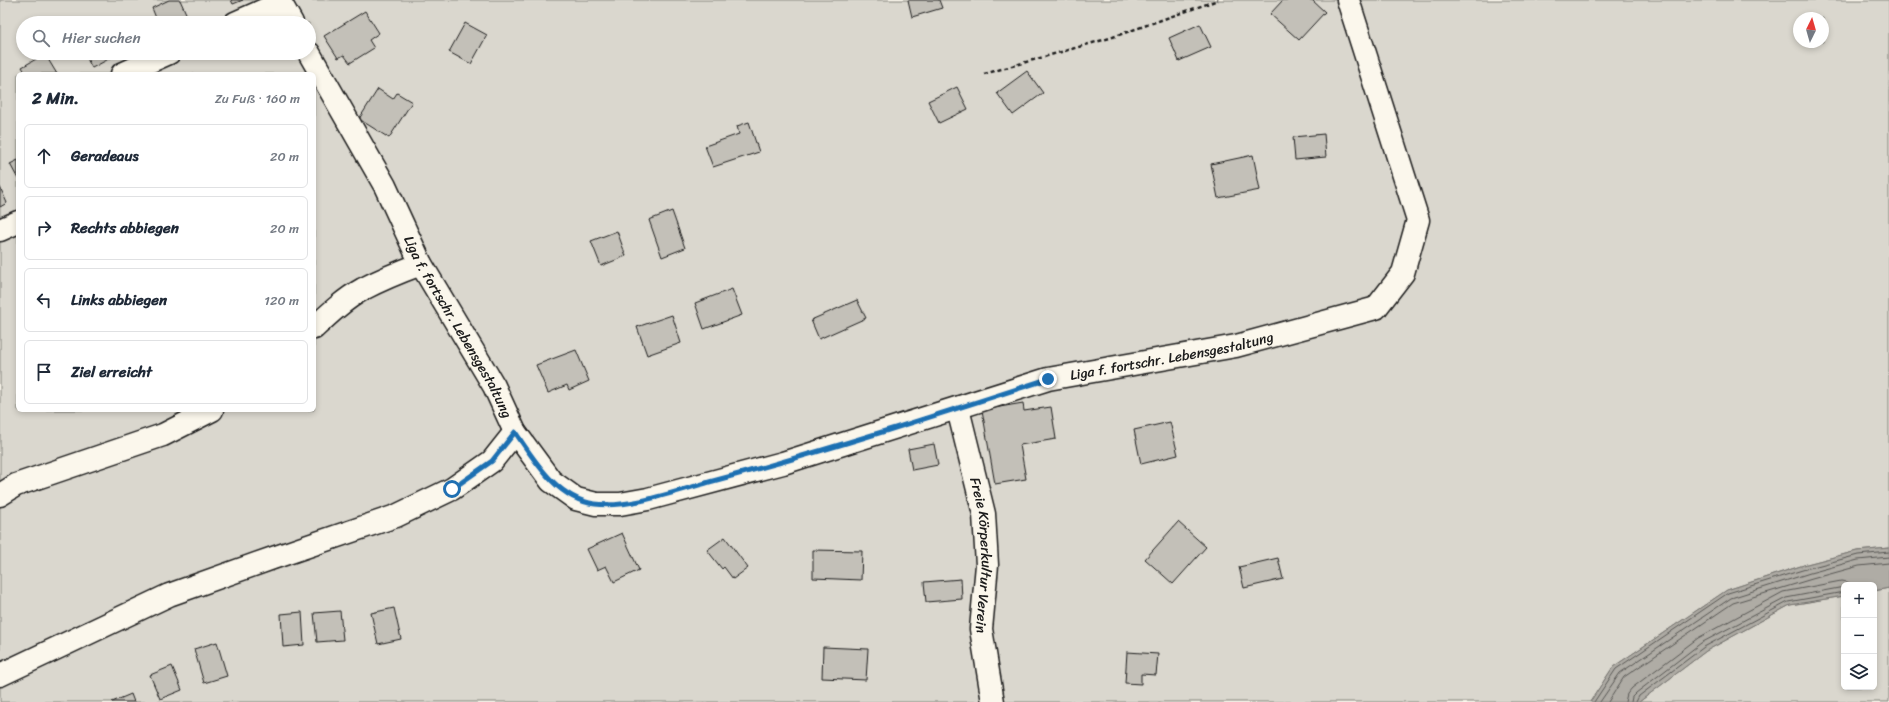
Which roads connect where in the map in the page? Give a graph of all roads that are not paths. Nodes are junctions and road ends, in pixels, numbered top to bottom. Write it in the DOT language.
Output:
graph roads {
  1 [pos="1348,0"];
  2 [pos="280,1"];
  3 [pos="249,16"];
  4 [pos="288,16"];
  5 [pos="153,60"];
  6 [pos="313,60"];
  7 [pos="126,72"];
  8 [pos="16,223"];
  9 [pos="0,230"];
  10 [pos="421,264"];
  11 [pos="316,326"];
  12 [pos="958,409"];
  13 [pos="208,412"];
  14 [pos="515,432"];
  15 [pos="0,495"];
  16 [pos="0,676"];
  17 [pos="993,702"];
  1 -- 12 [label="lane, Liga f. fortschr. Lebensgestaltung"];
  2 -- 3 [label="lane"];
  2 -- 4 [label="lane"];
  5 -- 7 [label="lane"];
  6 -- 10 [label="lane, Liga f. fortschr. Lebensgestaltung"];
  8 -- 9 [label="lane"];
  10 -- 11 [label="lane"];
  10 -- 14 [label="lane, Liga f. fortschr. Lebensgestaltung"];
  12 -- 14 [label="lane, Liga f. fortschr. Lebensgestaltung"];
  12 -- 17 [label="lane, Freie Körperkultur Verein"];
  13 -- 15 [label="lane"];
  14 -- 16 [label="lane"];
}
